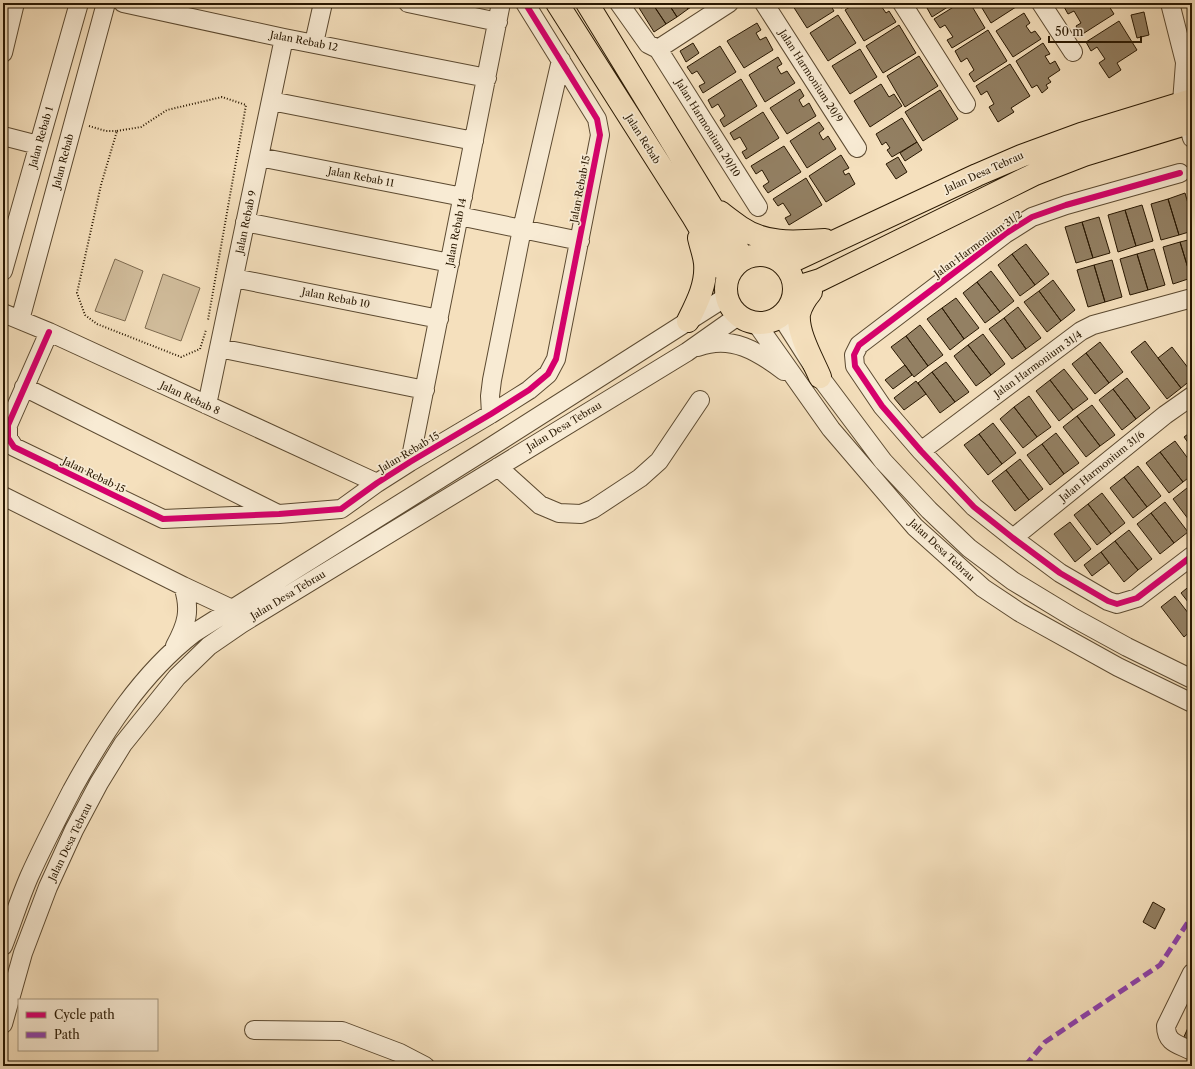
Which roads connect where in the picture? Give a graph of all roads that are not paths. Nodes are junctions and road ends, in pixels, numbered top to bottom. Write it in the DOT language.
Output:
graph roads {
  1 [pos="15,3"];
  2 [pos="79,3"];
  3 [pos="106,3"];
  4 [pos="323,3"];
  5 [pos="408,3"];
  6 [pos="502,3"];
  7 [pos="525,3"];
  8 [pos="557,3"];
  9 [pos="587,3"];
  10 [pos="619,3"];
  11 [pos="729,3"];
  12 [pos="764,3"];
  13 [pos="902,3"];
  14 [pos="1041,3"];
  15 [pos="1170,3"];
  16 [pos="134,4"];
  17 [pos="498,22"];
  18 [pos="284,38"];
  19 [pos="314,43"];
  20 [pos="658,49"];
  21 [pos="1073,52"];
  22 [pos="3,53"];
  23 [pos="561,60"];
  24 [pos="1185,62"];
  25 [pos="487,78"];
  26 [pos="1192,78"];
  27 [pos="271,101"];
  28 [pos="1187,101"];
  29 [pos="966,104"];
  30 [pos="1191,128"];
  31 [pos="3,136"];
  32 [pos="474,141"];
  33 [pos="38,145"];
  34 [pos="857,148"];
  35 [pos="259,157"];
  36 [pos="1180,173"];
  37 [pos="463,197"];
  38 [pos="712,206"];
  39 [pos="758,207"];
  40 [pos="692,215"];
  41 [pos="459,216"];
  42 [pos="246,222"];
  43 [pos="522,229"];
  44 [pos="839,238"];
  45 [pos="580,240"];
  46 [pos="743,258"];
  47 [pos="450,263"];
  48 [pos="784,265"];
  49 [pos="3,271"];
  50 [pos="728,276"];
  51 [pos="234,278"];
  52 [pos="820,280"];
  53 [pos="794,288"];
  54 [pos="726,297"];
  55 [pos="1192,298"];
  56 [pos="3,313"];
  57 [pos="781,316"];
  58 [pos="439,319"];
  59 [pos="747,319"];
  60 [pos="20,320"];
  61 [pos="688,321"];
  62 [pos="49,332"];
  63 [pos="219,348"];
  64 [pos="687,352"];
  65 [pos="820,377"];
  66 [pos="797,382"];
  67 [pos="24,387"];
  68 [pos="425,390"];
  69 [pos="1192,396"];
  70 [pos="700,400"];
  71 [pos="207,405"];
  72 [pos="491,414"];
  73 [pos="921,451"];
  74 [pos="410,462"];
  75 [pos="498,467"];
  76 [pos="377,483"];
  77 [pos="3,496"];
  78 [pos="279,514"];
  79 [pos="1013,538"];
  80 [pos="1192,556"];
  81 [pos="183,586"];
  82 [pos="236,617"];
  83 [pos="174,648"];
  84 [pos="1192,679"];
  85 [pos="1192,703"];
  86 [pos="3,946"];
  87 [pos="1192,973"];
  88 [pos="3,1024"];
  89 [pos="254,1030"];
  90 [pos="1192,1051"];
  91 [pos="425,1066"];
  1 -- 22 [label="street"];
  2 -- 33 [label="street, Jalan Rebab 1"];
  3 -- 60 [label="street, Jalan Rebab"];
  4 -- 19 [label="street"];
  5 -- 17 [label="street"];
  6 -- 17 [label="street, Jalan Rebab 14"];
  7 -- 23 [label="street, Jalan Rebab 15"];
  8 -- 40 [label="main road, Jalan Rebab"];
  9 -- 38 [label="main road"];
  10 -- 20 [label="street, Jalan Harmonium 20/10"];
  11 -- 20 [label="street"];
  12 -- 34 [label="street, Jalan Harmonium 20/9"];
  13 -- 29 [label="street"];
  14 -- 21 [label="street"];
  15 -- 24 [label="street"];
  16 -- 18 [label="street, Jalan Rebab 12"];
  17 -- 25 [label="street, Jalan Rebab 14"];
  18 -- 19 [label="street, Jalan Rebab 12"];
  18 -- 27 [label="street, Jalan Rebab 9"];
  19 -- 25 [label="street, Jalan Rebab 12"];
  20 -- 39 [label="street, Jalan Harmonium 20/10"];
  23 -- 43 [label="street"];
  23 -- 45 [label="street, Jalan Rebab 15"];
  24 -- 26 [label="street"];
  24 -- 28 [label="street"];
  25 -- 32 [label="street, Jalan Rebab 14"];
  27 -- 32 [label="street"];
  27 -- 35 [label="street, Jalan Rebab 9"];
  28 -- 30 [label="street"];
  28 -- 44 [label="main road, Jalan Desa Tebrau"];
  30 -- 52 [label="main road"];
  31 -- 33 [label="street"];
  32 -- 37 [label="street, Jalan Rebab 14"];
  33 -- 49 [label="street, Jalan Rebab 1"];
  35 -- 37 [label="street, Jalan Rebab 11"];
  35 -- 42 [label="street, Jalan Rebab 9"];
  36 -- 73 [label="street, Jalan Harmonium 31/2"];
  37 -- 41 [label="street, Jalan Rebab 14"];
  38 -- 44 [label="main road"];
  38 -- 46 [label="main road"];
  40 -- 50 [label="main road, Jalan Rebab"];
  40 -- 61 [label="main road"];
  41 -- 43 [label="street"];
  41 -- 47 [label="street, Jalan Rebab 14"];
  42 -- 47 [label="street"];
  42 -- 51 [label="street, Jalan Rebab 9"];
  43 -- 45 [label="street"];
  43 -- 72 [label="street"];
  44 -- 48 [label="main road, Jalan Desa Tebrau"];
  45 -- 72 [label="street, Jalan Rebab 15"];
  46 -- 48 [label="main road"];
  46 -- 50 [label="main road"];
  47 -- 58 [label="street, Jalan Rebab 14"];
  48 -- 53 [label="main road"];
  50 -- 54 [label="main road"];
  51 -- 58 [label="street, Jalan Rebab 10"];
  51 -- 63 [label="street, Jalan Rebab 9"];
  52 -- 53 [label="main road"];
  52 -- 65 [label="main road"];
  53 -- 57 [label="main road"];
  54 -- 59 [label="main road"];
  54 -- 61 [label="street, Jalan Desa Tebrau"];
  55 -- 73 [label="street, Jalan Harmonium 31/4"];
  56 -- 60 [label="street, Jalan Rebab 8"];
  57 -- 59 [label="main road"];
  57 -- 65 [label="street, Jalan Desa Tebrau"];
  58 -- 68 [label="street, Jalan Rebab 14"];
  59 -- 64 [label="street, Jalan Desa Tebrau"];
  59 -- 66 [label="street, Jalan Desa Tebrau"];
  60 -- 62 [label="street, Jalan Rebab 8"];
  61 -- 82 [label="street, Jalan Desa Tebrau"];
  62 -- 67 [label="street, Jalan Rebab 15"];
  62 -- 71 [label="street, Jalan Rebab 8"];
  63 -- 68 [label="street"];
  63 -- 71 [label="street, Jalan Rebab 9"];
  64 -- 66 [label="street"];
  64 -- 75 [label="street, Jalan Desa Tebrau"];
  65 -- 84 [label="street, Jalan Desa Tebrau"];
  66 -- 85 [label="street, Jalan Desa Tebrau"];
  67 -- 78 [label="street"];
  67 -- 78 [label="street, Jalan Rebab 15"];
  68 -- 74 [label="street, Jalan Rebab 14"];
  69 -- 79 [label="street, Jalan Harmonium 31/6"];
  70 -- 75 [label="street"];
  71 -- 76 [label="street, Jalan Rebab 8"];
  72 -- 74 [label="street, Jalan Rebab 15"];
  73 -- 79 [label="street"];
  74 -- 76 [label="street, Jalan Rebab 15"];
  75 -- 82 [label="street, Jalan Desa Tebrau"];
  76 -- 78 [label="street, Jalan Rebab 15"];
  77 -- 81 [label="street"];
  79 -- 80 [label="street"];
  81 -- 82 [label="street"];
  81 -- 83 [label="street"];
  82 -- 83 [label="street, Jalan Desa Tebrau"];
  82 -- 88 [label="street, Jalan Desa Tebrau"];
  83 -- 86 [label="street, Jalan Desa Tebrau"];
  87 -- 90 [label="street"];
  89 -- 91 [label="street"];
}
